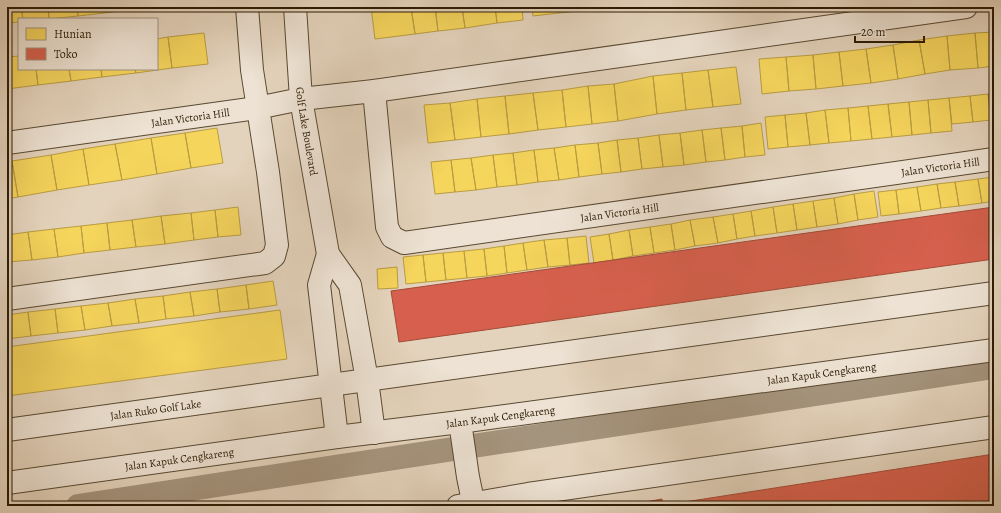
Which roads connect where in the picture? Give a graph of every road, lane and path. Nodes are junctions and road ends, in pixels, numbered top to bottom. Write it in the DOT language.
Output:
graph roads {
  1 [pos="248,7"];
  2 [pos="295,7"];
  3 [pos="966,7"];
  4 [pos="374,91"];
  5 [pos="301,98"];
  6 [pos="257,108"];
  7 [pos="7,143"];
  8 [pos="994,159"];
  9 [pos="328,254"];
  10 [pos="994,293"];
  11 [pos="7,299"];
  12 [pos="994,350"];
  13 [pos="367,380"];
  14 [pos="331,385"];
  15 [pos="461,427"];
  16 [pos="994,427"];
  17 [pos="7,430"];
  18 [pos="374,433"];
  19 [pos="337,437"];
  20 [pos="7,483"];
  21 [pos="529,500"];
  22 [pos="468,505"];
  1 -- 6 [label="street"];
  2 -- 5 [label="street, Golf Lake Boulevard"];
  3 -- 4 [label="street, Jalan Victoria Hill"];
  4 -- 5 [label="street, Jalan Victoria Hill"];
  4 -- 8 [label="street, Jalan Victoria Hill"];
  5 -- 6 [label="street, Jalan Victoria Hill"];
  5 -- 9 [label="street, Golf Lake Boulevard"];
  6 -- 7 [label="street, Jalan Victoria Hill"];
  6 -- 11 [label="street"];
  9 -- 13 [label="street, Golf Lake Boulevard"];
  9 -- 14 [label="street, Golf Lake Boulevard"];
  10 -- 13 [label="street, Jalan Ruko Golf Lake"];
  12 -- 15 [label="street, Jalan Kapuk Cengkareng"];
  13 -- 14 [label="street, Jalan Ruko Golf Lake"];
  13 -- 18 [label="street, Golf Lake Boulevard"];
  14 -- 17 [label="street, Jalan Ruko Golf Lake"];
  14 -- 19 [label="street, Golf Lake Boulevard"];
  15 -- 18 [label="street, Jalan Kapuk Cengkareng"];
  15 -- 22 [label="street"];
  16 -- 21 [label="street"];
  18 -- 19 [label="street, Jalan Kapuk Cengkareng"];
  19 -- 20 [label="street, Jalan Kapuk Cengkareng"];
  21 -- 22 [label="street"];
}
